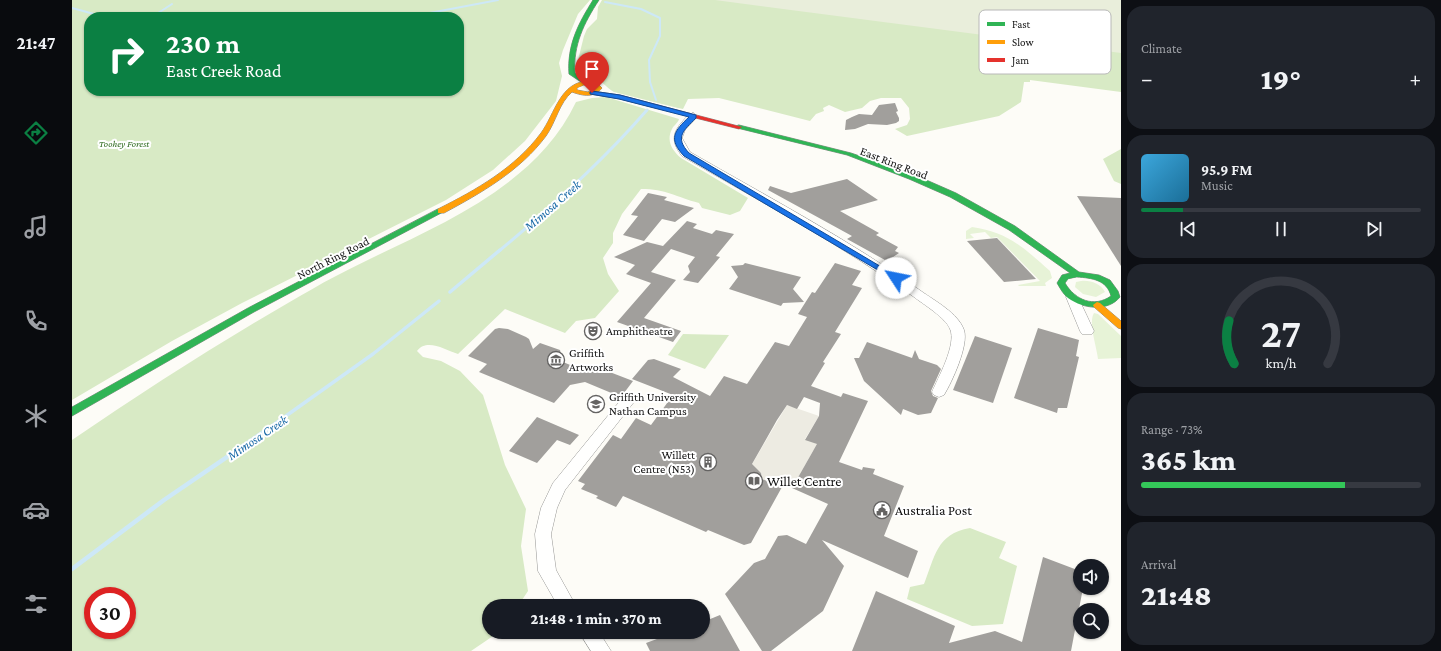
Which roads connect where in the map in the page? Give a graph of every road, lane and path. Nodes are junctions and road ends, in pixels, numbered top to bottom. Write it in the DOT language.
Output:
graph roads {
  1 [pos="596,0"];
  2 [pos="570,54"];
  3 [pos="584,82"];
  4 [pos="574,86"];
  5 [pos="592,91"];
  6 [pos="693,116"];
  7 [pos="1077,274"];
  8 [pos="1065,276"];
  9 [pos="1072,297"];
  10 [pos="1094,304"];
  11 [pos="1121,326"];
  12 [pos="939,392"];
  13 [pos="629,399"];
  14 [pos="102,406"];
  15 [pos="72,412"];
  16 [pos="563,599"];
  17 [pos="593,639"];
  18 [pos="602,651"];
  1 -- 2 [label="street"];
  2 -- 3 [label="street"];
  2 -- 4 [label="street"];
  3 -- 4 [label="street"];
  3 -- 5 [label="street"];
  4 -- 5 [label="street"];
  4 -- 15 [label="street, North Ring Road"];
  5 -- 6 [label="street"];
  5 -- 14 [label="street, North Ring Road"];
  6 -- 7 [label="street, East Ring Road"];
  6 -- 8 [label="street, East Ring Road"];
  6 -- 12 [label="street"];
  7 -- 8 [label="street"];
  7 -- 10 [label="street"];
  8 -- 9 [label="street"];
  9 -- 10 [label="street"];
  9 -- 10 [label="street"];
  10 -- 11 [label="street"];
  13 -- 16 [label="street"];
  17 -- 18 [label="street"];
}
